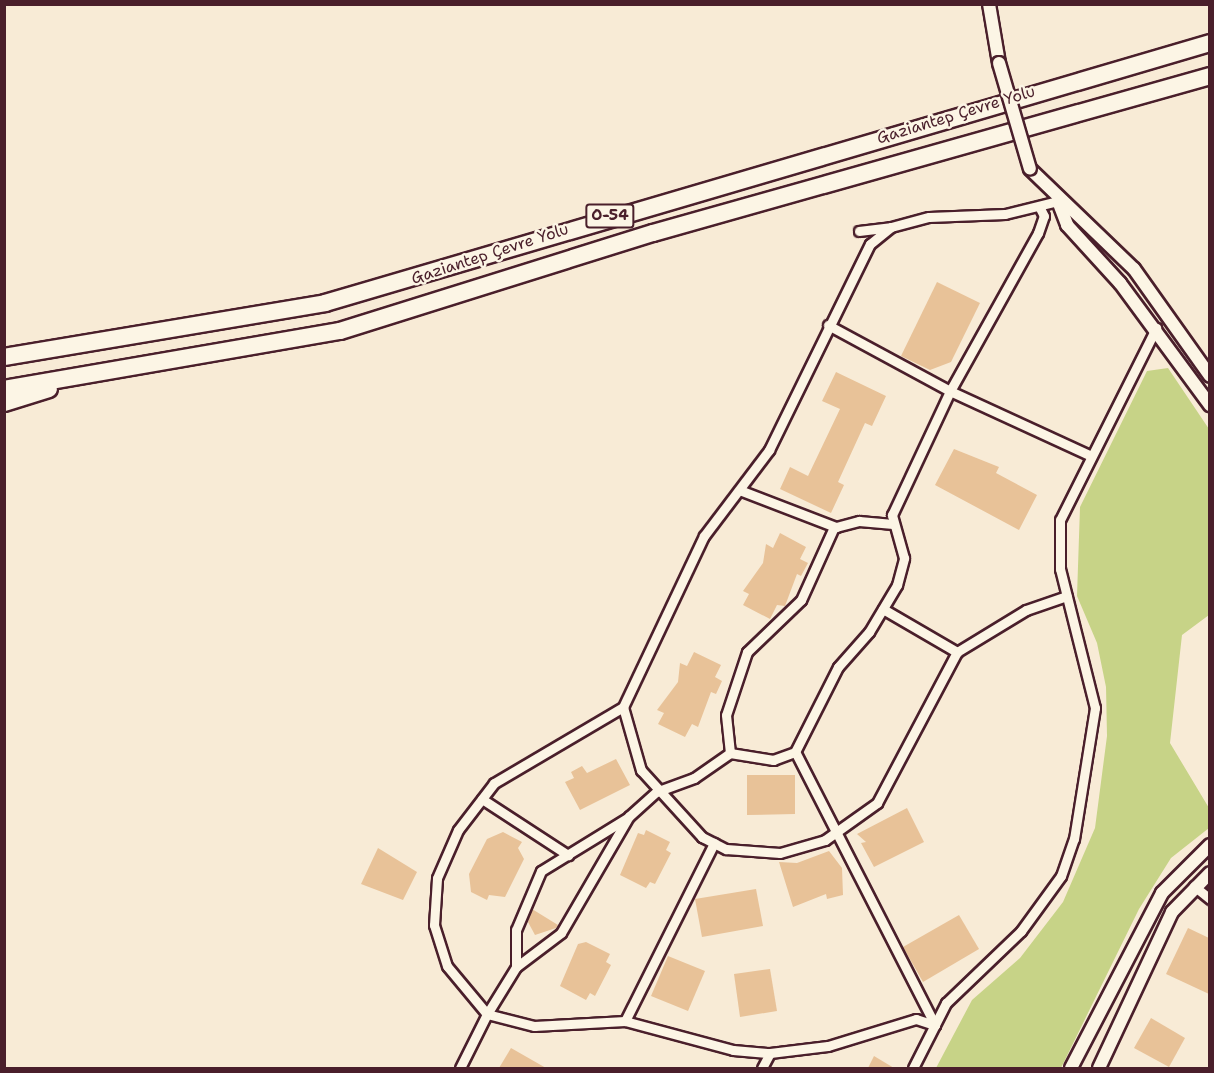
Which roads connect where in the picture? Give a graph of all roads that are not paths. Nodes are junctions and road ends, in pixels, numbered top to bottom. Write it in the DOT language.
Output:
graph roads {
  1 [pos="989,4"];
  2 [pos="1209,43"];
  3 [pos="1209,76"];
  4 [pos="1058,201"];
  5 [pos="1039,206"];
  6 [pos="891,227"];
  7 [pos="859,231"];
  8 [pos="828,325"];
  9 [pos="1156,328"];
  10 [pos="4,357"];
  11 [pos="1209,373"];
  12 [pos="80,376"];
  13 [pos="4,389"];
  14 [pos="950,392"];
  15 [pos="4,403"];
  16 [pos="1209,405"];
  17 [pos="1091,456"];
  18 [pos="742,491"];
  19 [pos="893,524"];
  20 [pos="834,527"];
  21 [pos="1067,596"];
  22 [pos="883,609"];
  23 [pos="957,652"];
  24 [pos="623,707"];
  25 [pos="730,753"];
  26 [pos="795,753"];
  27 [pos="656,792"];
  28 [pos="482,799"];
  29 [pos="629,816"];
  30 [pos="837,834"];
  31 [pos="714,843"];
  32 [pos="1209,845"];
  33 [pos="568,855"];
  34 [pos="1209,873"];
  35 [pos="1194,886"];
  36 [pos="1209,899"];
  37 [pos="516,967"];
  38 [pos="487,1014"];
  39 [pos="625,1021"];
  40 [pos="935,1025"];
  41 [pos="770,1053"];
  42 [pos="460,1068"];
  43 [pos="762,1068"];
  44 [pos="913,1068"];
  45 [pos="1071,1068"];
  46 [pos="1099,1068"];
  1 -- 4 [label="street, bridge"];
  2 -- 10 [label="highway, Gaziantep Çevre Yolu / O-54"];
  3 -- 12 [label="highway, Gaziantep Çevre Yolu / O-54"];
  4 -- 5 [label="street"];
  4 -- 9 [label="street"];
  4 -- 11 [label="street"];
  5 -- 6 [label="street"];
  5 -- 14 [label="street"];
  6 -- 7 [label="street"];
  6 -- 8 [label="street"];
  8 -- 14 [label="street"];
  8 -- 18 [label="street"];
  9 -- 16 [label="street"];
  9 -- 17 [label="street"];
  12 -- 13 [label="highway, Gaziantep Çevre Yolu / O-54"];
  12 -- 15 [label="highway"];
  14 -- 17 [label="street"];
  14 -- 19 [label="street"];
  17 -- 21 [label="street"];
  18 -- 20 [label="street"];
  18 -- 24 [label="street"];
  19 -- 20 [label="street"];
  19 -- 22 [label="street"];
  20 -- 25 [label="street"];
  21 -- 23 [label="street"];
  21 -- 40 [label="street"];
  22 -- 23 [label="street"];
  22 -- 26 [label="street"];
  23 -- 30 [label="street"];
  24 -- 27 [label="street"];
  24 -- 28 [label="street"];
  25 -- 26 [label="street"];
  25 -- 27 [label="street"];
  26 -- 30 [label="street"];
  27 -- 29 [label="street"];
  27 -- 31 [label="street"];
  28 -- 33 [label="street"];
  28 -- 38 [label="street"];
  29 -- 33 [label="street"];
  29 -- 37 [label="street"];
  30 -- 31 [label="street"];
  30 -- 40 [label="street"];
  31 -- 39 [label="street"];
  32 -- 45 [label="street"];
  33 -- 37 [label="street"];
  34 -- 35 [label="street"];
  35 -- 36 [label="street"];
  35 -- 46 [label="street"];
  37 -- 38 [label="street"];
  38 -- 39 [label="street"];
  38 -- 42 [label="street"];
  39 -- 41 [label="street"];
  40 -- 41 [label="street"];
  40 -- 44 [label="street"];
  41 -- 43 [label="street"];
}
